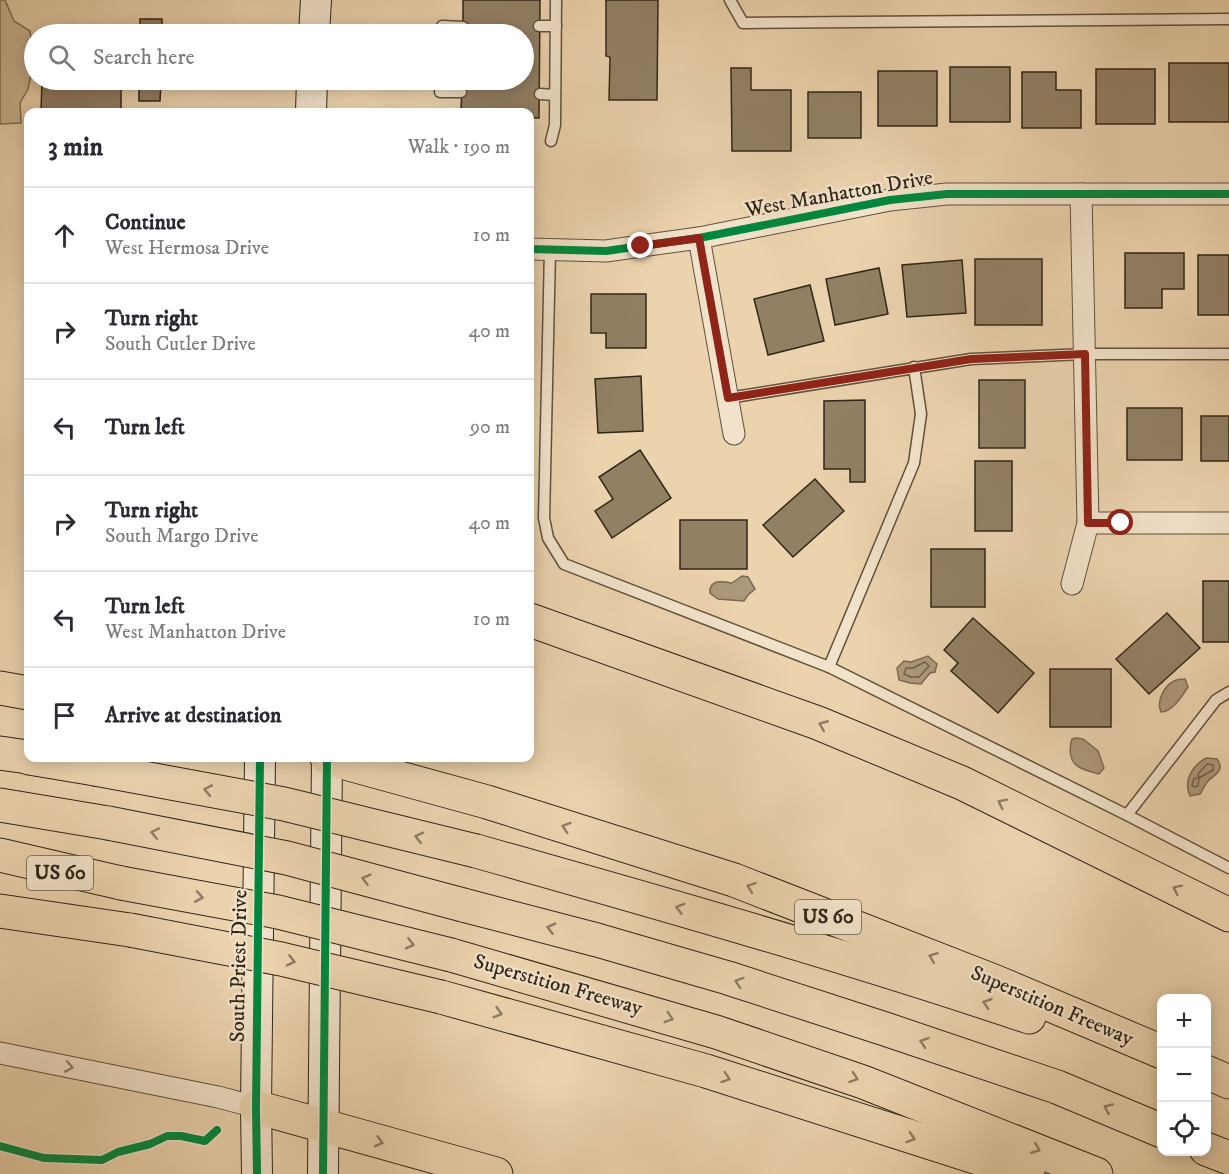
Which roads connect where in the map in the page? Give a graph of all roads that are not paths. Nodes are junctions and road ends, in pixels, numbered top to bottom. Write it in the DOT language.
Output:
graph roads {
  1 [pos="316,0"];
  2 [pos="556,0"];
  3 [pos="730,0"];
  4 [pos="1229,19"];
  5 [pos="315,24"];
  6 [pos="539,26"];
  7 [pos="556,26"];
  8 [pos="312,90"];
  9 [pos="440,92"];
  10 [pos="461,92"];
  11 [pos="540,94"];
  12 [pos="555,95"];
  13 [pos="311,108"];
  14 [pos="551,141"];
  15 [pos="1082,194"];
  16 [pos="1229,194"];
  17 [pos="699,238"];
  18 [pos="540,250"];
  19 [pos="1085,354"];
  20 [pos="1229,354"];
  21 [pos="914,367"];
  22 [pos="728,398"];
  23 [pos="734,434"];
  24 [pos="1088,523"];
  25 [pos="1229,523"];
  26 [pos="1072,584"];
  27 [pos="534,621"];
  28 [pos="829,667"];
  29 [pos="0,688"];
  30 [pos="24,692"];
  31 [pos="1229,692"];
  32 [pos="0,753"];
  33 [pos="24,756"];
  34 [pos="56,762"];
  35 [pos="260,762"];
  36 [pos="327,762"];
  37 [pos="342,762"];
  38 [pos="0,805"];
  39 [pos="1127,815"];
  40 [pos="0,855"];
  41 [pos="0,863"];
  42 [pos="1229,868"];
  43 [pos="121,883"];
  44 [pos="0,911"];
  45 [pos="1229,915"];
  46 [pos="1157,1050"];
  47 [pos="0,1053"];
  48 [pos="1157,1062"];
  49 [pos="1211,1074"];
  50 [pos="1211,1081"];
  51 [pos="1229,1082"];
  52 [pos="1229,1088"];
  53 [pos="256,1107"];
  54 [pos="323,1127"];
  55 [pos="1157,1129"];
  56 [pos="1211,1151"];
  57 [pos="1229,1158"];
  58 [pos="257,1174"];
  59 [pos="323,1174"];
  60 [pos="496,1174"];
  61 [pos="1028,1174"];
  62 [pos="1096,1174"];
  1 -- 5 [label="main road"];
  2 -- 7 [label="lane"];
  3 -- 4 [label="lane"];
  6 -- 7 [label="lane"];
  7 -- 12 [label="lane"];
  8 -- 13 [label="main road"];
  9 -- 10 [label="lane"];
  11 -- 12 [label="lane"];
  12 -- 14 [label="lane"];
  15 -- 16 [label="street, West Manhatton Drive"];
  15 -- 17 [label="street, West Manhatton Drive"];
  15 -- 19 [label="street"];
  17 -- 18 [label="street, West Manhatton Drive"];
  17 -- 22 [label="street"];
  18 -- 28 [label="lane"];
  19 -- 20 [label="lane"];
  19 -- 21 [label="lane"];
  19 -- 24 [label="street"];
  21 -- 22 [label="lane"];
  21 -- 28 [label="lane"];
  22 -- 23 [label="street"];
  24 -- 25 [label="street"];
  24 -- 26 [label="street"];
  45 -- 27 [label="highway, one-way"];
  28 -- 39 [label="lane"];
  29 -- 30 [label="highway"];
  31 -- 39 [label="lane"];
  32 -- 33 [label="highway"];
  48 -- 34 [label="highway, one-way, bridge"];
  35 -- 53 [label="main road, South Priest Drive"];
  36 -- 54 [label="main road"];
  46 -- 37 [label="highway, Superstition Freeway / US 60, one-way"];
  55 -- 38 [label="highway, one-way, bridge"];
  39 -- 42 [label="lane"];
  40 -- 43 [label="highway"];
  41 -- 43 [label="highway, Superstition Freeway / US 60"];
  43 -- 62 [label="highway, Superstition Freeway / US 60, one-way, bridge"];
  44 -- 61 [label="highway, one-way, bridge"];
  47 -- 53 [label="street, one-way"];
  49 -- 51 [label="highway"];
  50 -- 52 [label="highway"];
  53 -- 54 [label="highway"];
  53 -- 58 [label="main road, South Priest Drive"];
  54 -- 59 [label="main road"];
  54 -- 60 [label="highway, one-way"];
  56 -- 57 [label="highway"];
}
